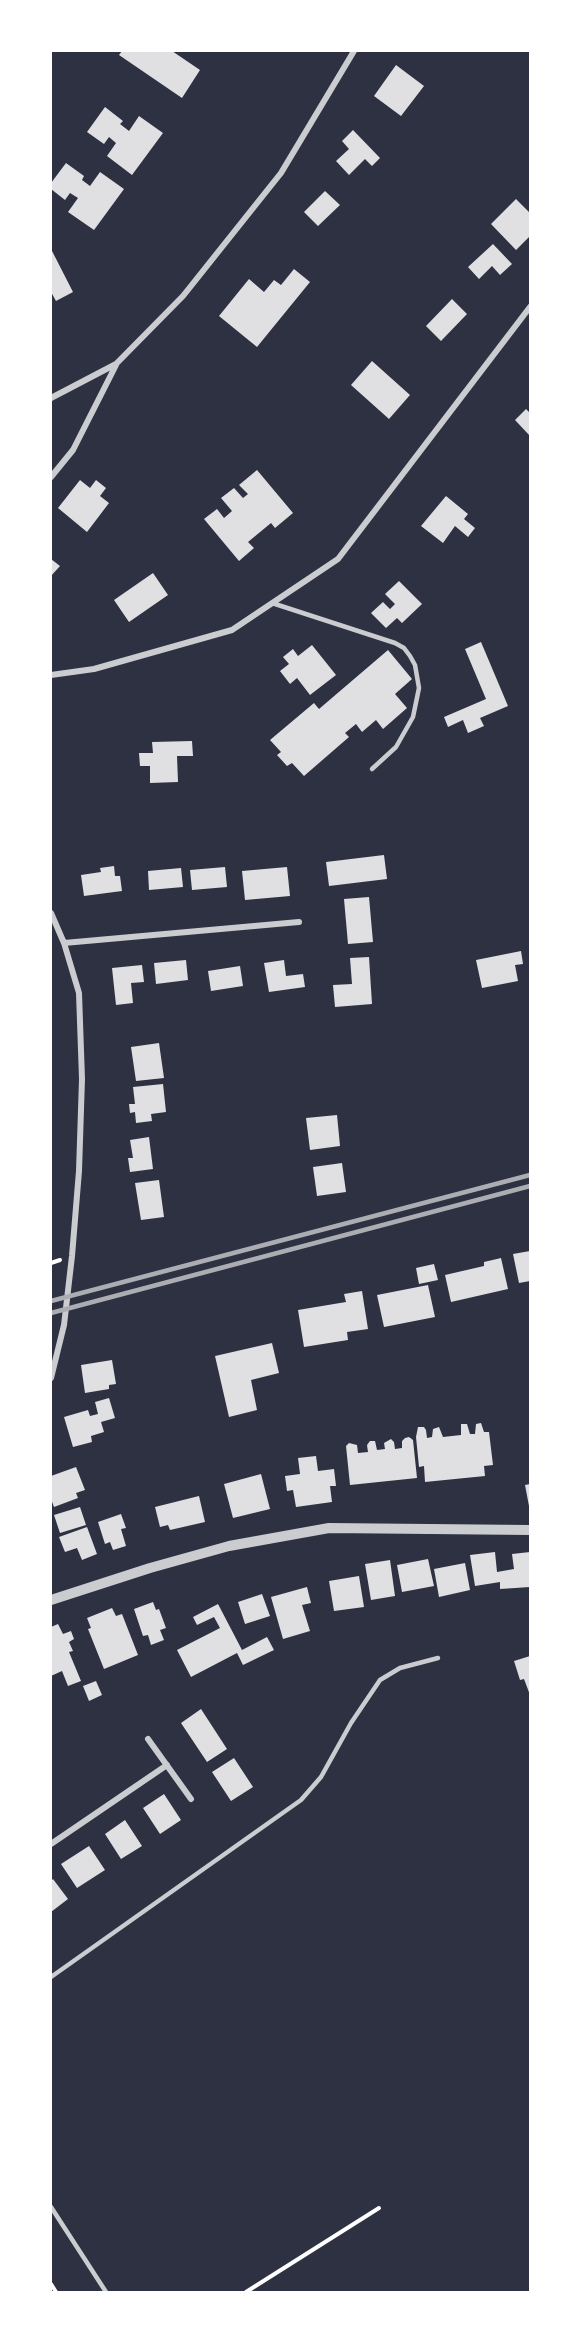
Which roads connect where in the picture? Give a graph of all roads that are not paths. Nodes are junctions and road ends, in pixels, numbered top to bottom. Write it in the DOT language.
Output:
graph roads {
  1 [pos="354,51"];
  2 [pos="530,308"];
  3 [pos="116,364"];
  4 [pos="51,398"];
  5 [pos="51,477"];
  6 [pos="272,603"];
  7 [pos="51,675"];
  8 [pos="372,769"];
  9 [pos="51,913"];
  10 [pos="299,922"];
  11 [pos="64,943"];
  12 [pos="51,1378"];
  13 [pos="530,1530"];
  14 [pos="51,1600"];
  15 [pos="438,1658"];
  16 [pos="148,1739"];
  17 [pos="167,1766"];
  18 [pos="191,1800"];
  19 [pos="51,1844"];
  20 [pos="51,1977"];
  21 [pos="51,2207"];
  22 [pos="105,2292"];
  1 -- 3 [label="street"];
  2 -- 6 [label="street"];
  3 -- 4 [label="street"];
  3 -- 5 [label="street"];
  6 -- 7 [label="street"];
  6 -- 8 [label="lane"];
  9 -- 11 [label="street"];
  10 -- 11 [label="street"];
  11 -- 12 [label="street"];
  13 -- 14 [label="street"];
  15 -- 20 [label="lane"];
  16 -- 17 [label="street"];
  17 -- 18 [label="street"];
  17 -- 19 [label="street"];
  21 -- 22 [label="lane"];
}
